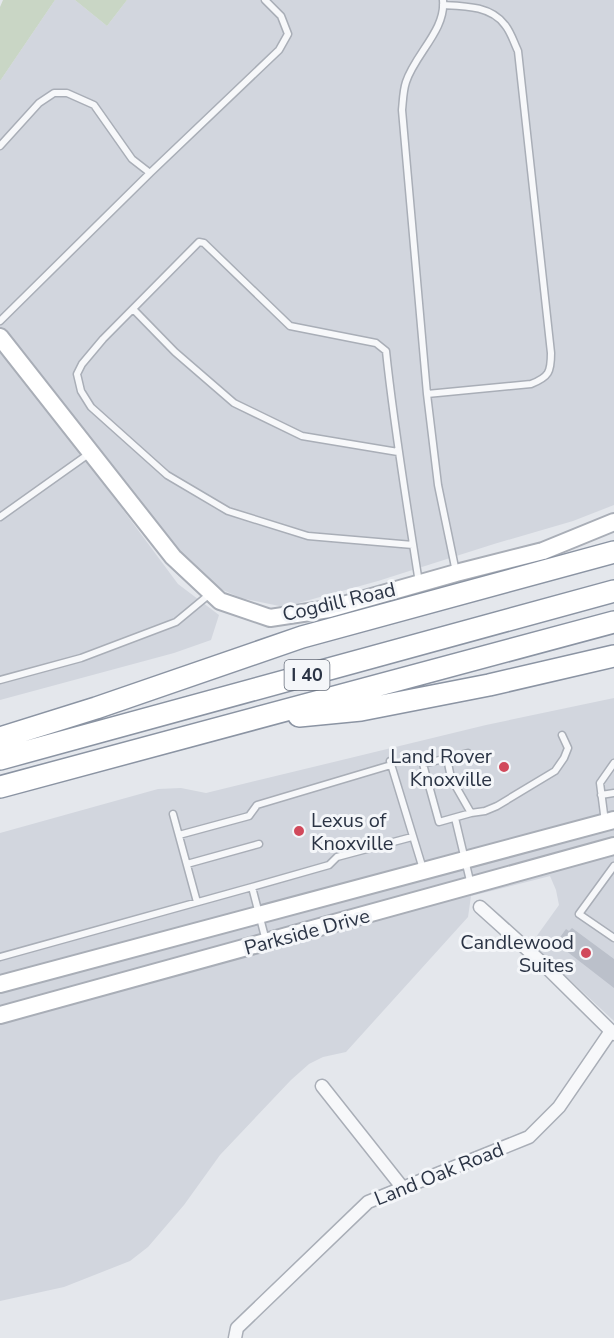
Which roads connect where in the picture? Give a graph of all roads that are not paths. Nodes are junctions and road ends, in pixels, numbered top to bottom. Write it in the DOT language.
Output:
graph roads {
  1 [pos="265,0"];
  2 [pos="443,2"];
  3 [pos="0,146"];
  4 [pos="150,173"];
  5 [pos="133,309"];
  6 [pos="0,321"];
  7 [pos="0,337"];
  8 [pos="427,394"];
  9 [pos="91,452"];
  10 [pos="398,452"];
  11 [pos="0,517"];
  12 [pos="614,522"];
  13 [pos="614,539"];
  14 [pos="413,545"];
  15 [pos="614,552"];
  16 [pos="456,573"];
  17 [pos="420,583"];
  18 [pos="614,591"];
  19 [pos="211,592"];
  20 [pos="614,622"];
  21 [pos="302,637"];
  22 [pos="614,656"];
  23 [pos="0,680"];
  24 [pos="250,719"];
  25 [pos="562,735"];
  26 [pos="0,738"];
  27 [pos="468,753"];
  28 [pos="447,758"];
  29 [pos="0,759"];
  30 [pos="614,763"];
  31 [pos="0,787"];
  32 [pos="614,793"];
  33 [pos="601,795"];
  34 [pos="471,813"];
  35 [pos="173,814"];
  36 [pos="455,818"];
  37 [pos="610,822"];
  38 [pos="179,835"];
  39 [pos="412,837"];
  40 [pos="259,844"];
  41 [pos="614,850"];
  42 [pos="464,859"];
  43 [pos="187,864"];
  44 [pos="614,866"];
  45 [pos="424,870"];
  46 [pos="472,886"];
  47 [pos="252,887"];
  48 [pos="197,902"];
  49 [pos="480,907"];
  50 [pos="260,914"];
  51 [pos="614,938"];
  52 [pos="266,943"];
  53 [pos="0,957"];
  54 [pos="0,984"];
  55 [pos="0,1015"];
  56 [pos="613,1032"];
  57 [pos="322,1086"];
  58 [pos="402,1187"];
  59 [pos="235,1338"];
  1 -- 4 [label="lane"];
  2 -- 8 [label="lane"];
  2 -- 8 [label="lane"];
  3 -- 4 [label="lane"];
  4 -- 6 [label="lane"];
  5 -- 10 [label="lane"];
  5 -- 10 [label="lane"];
  5 -- 14 [label="lane"];
  7 -- 9 [label="street, Cogdill Road"];
  8 -- 16 [label="lane"];
  9 -- 11 [label="lane"];
  9 -- 19 [label="street, Cogdill Road"];
  10 -- 14 [label="lane"];
  12 -- 16 [label="street, Cogdill Road"];
  13 -- 21 [label="highway"];
  14 -- 17 [label="lane"];
  15 -- 21 [label="highway"];
  16 -- 17 [label="street, Cogdill Road"];
  17 -- 19 [label="street, Cogdill Road"];
  18 -- 29 [label="highway, I 40"];
  19 -- 23 [label="lane"];
  20 -- 24 [label="highway, I 40"];
  21 -- 26 [label="highway"];
  22 -- 24 [label="highway"];
  24 -- 31 [label="highway, I 40"];
  25 -- 34 [label="lane"];
  27 -- 28 [label="lane"];
  28 -- 34 [label="lane"];
  28 -- 36 [label="lane"];
  30 -- 33 [label="lane"];
  32 -- 33 [label="lane"];
  33 -- 37 [label="lane"];
  34 -- 36 [label="lane"];
  35 -- 38 [label="lane"];
  36 -- 42 [label="lane"];
  37 -- 42 [label="street, Parkside Drive"];
  38 -- 39 [label="lane"];
  38 -- 43 [label="lane"];
  39 -- 45 [label="lane"];
  39 -- 47 [label="lane"];
  40 -- 43 [label="lane"];
  41 -- 46 [label="street, Parkside Drive"];
  42 -- 45 [label="street, Parkside Drive"];
  42 -- 46 [label="lane"];
  43 -- 48 [label="lane"];
  44 -- 51 [label="lane"];
  45 -- 50 [label="street, Parkside Drive"];
  46 -- 52 [label="street, Parkside Drive"];
  47 -- 48 [label="lane"];
  47 -- 50 [label="lane"];
  48 -- 53 [label="lane"];
  49 -- 56 [label="street"];
  50 -- 52 [label="lane"];
  50 -- 54 [label="street, Parkside Drive"];
  52 -- 55 [label="street, Parkside Drive"];
  56 -- 58 [label="street, Land Oak Road"];
  57 -- 58 [label="street"];
  58 -- 59 [label="street, Land Oak Road"];
}
